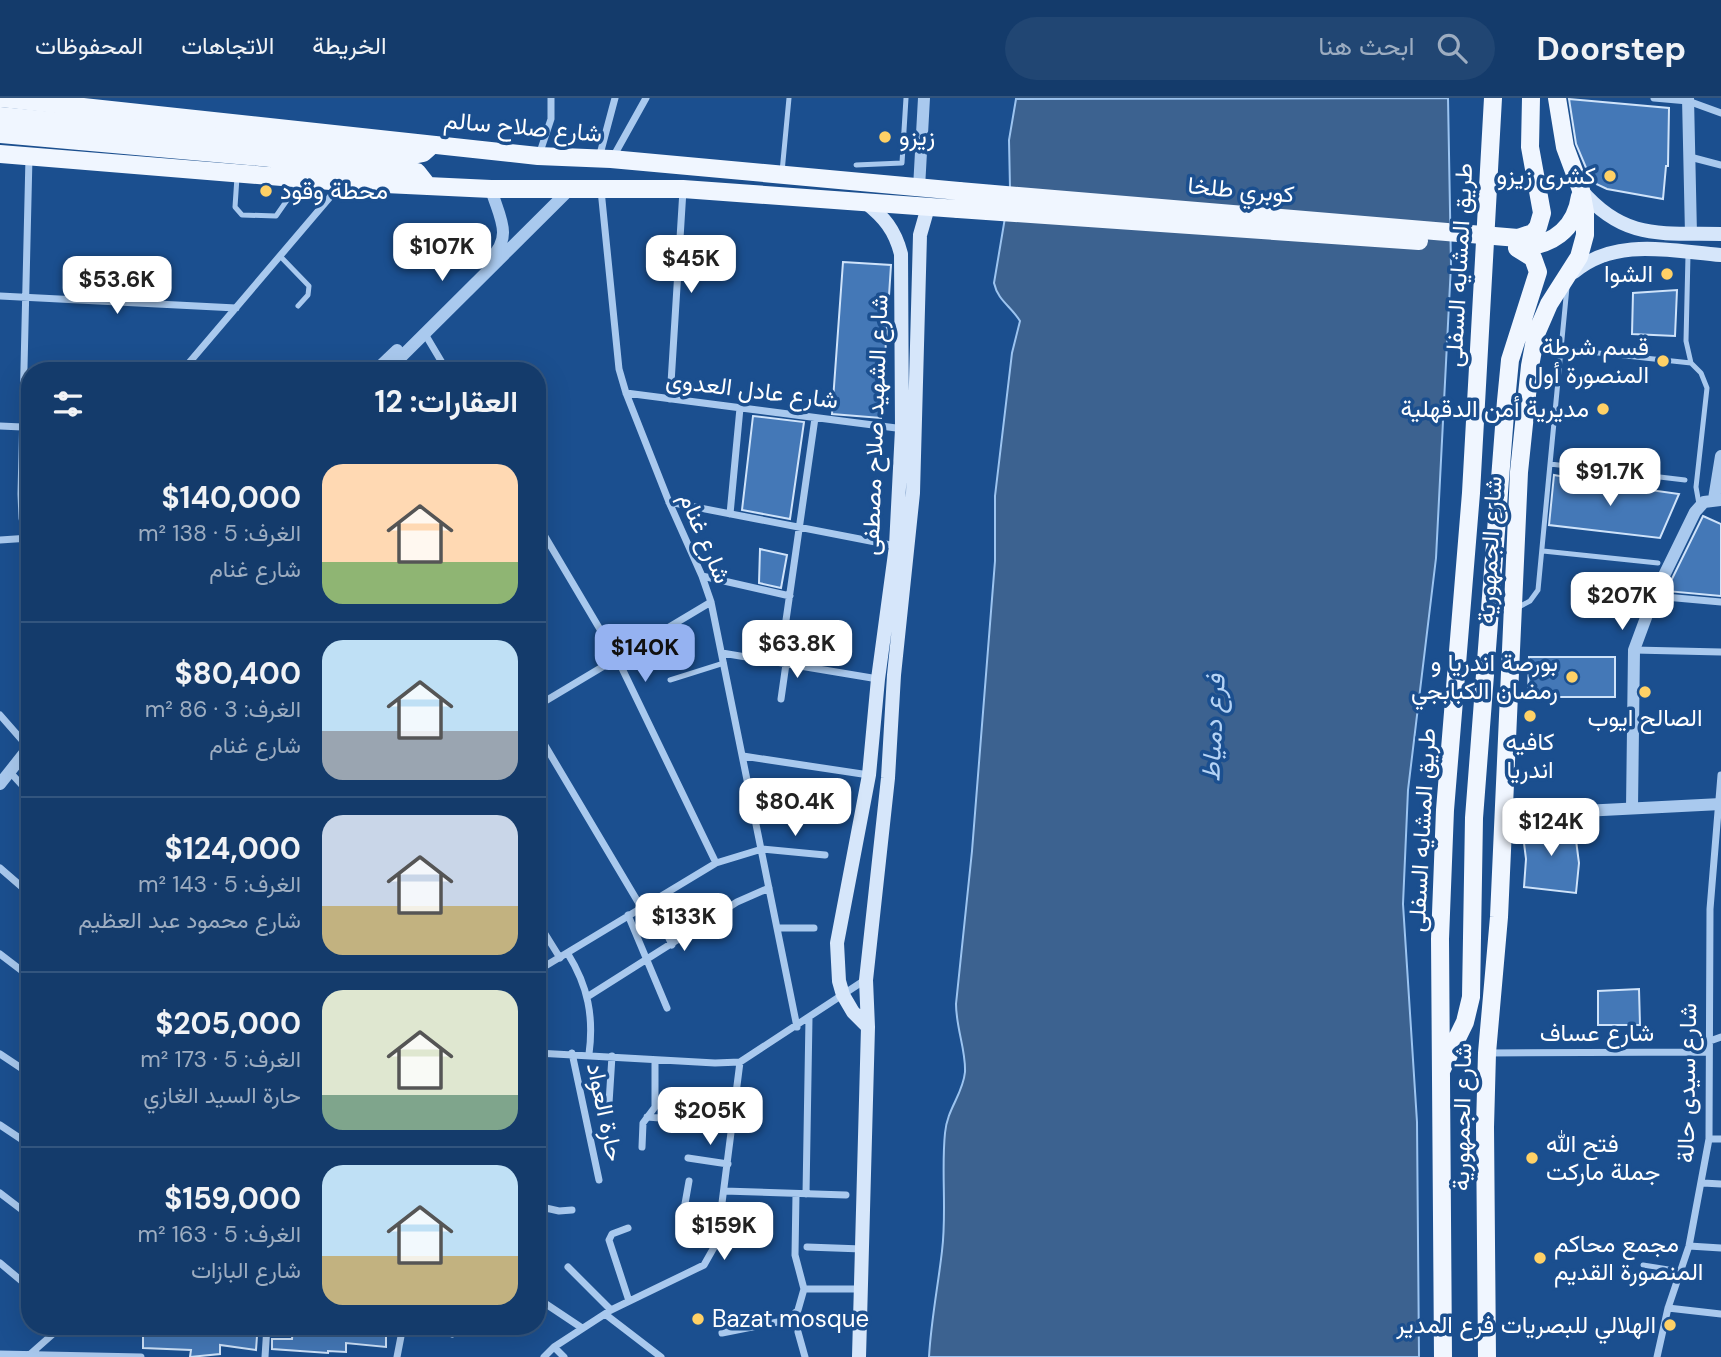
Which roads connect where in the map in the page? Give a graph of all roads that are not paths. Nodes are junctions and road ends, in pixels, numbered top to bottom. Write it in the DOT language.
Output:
graph roads {
  1 [pos="0,98"];
  2 [pos="551,98"];
  3 [pos="615,98"];
  4 [pos="646,98"];
  5 [pos="789,98"];
  6 [pos="906,98"];
  7 [pos="924,98"];
  8 [pos="1493,98"];
  9 [pos="1525,98"];
  10 [pos="1557,98"];
  11 [pos="1654,98"];
  12 [pos="6,99"];
  13 [pos="1688,99"];
  14 [pos="54,100"];
  15 [pos="1531,107"];
  16 [pos="1721,113"];
  17 [pos="0,116"];
  18 [pos="905,133"];
  19 [pos="0,134"];
  20 [pos="922,135"];
  21 [pos="432,145"];
  22 [pos="273,150"];
  23 [pos="1,154"];
  24 [pos="538,156"];
  25 [pos="29,157"];
  26 [pos="1690,157"];
  27 [pos="605,159"];
  28 [pos="856,165"];
  29 [pos="1721,165"];
  30 [pos="237,174"];
  31 [pos="782,174"];
  32 [pos="301,179"];
  33 [pos="343,182"];
  34 [pos="428,186"];
  35 [pos="919,188"];
  36 [pos="491,189"];
  37 [pos="570,189"];
  38 [pos="683,189"];
  39 [pos="601,190"];
  40 [pos="1581,190"];
  41 [pos="959,200"];
  42 [pos="865,202"];
  43 [pos="929,207"];
  44 [pos="1633,230"];
  45 [pos="1691,234"];
  46 [pos="1721,234"];
  47 [pos="1518,243"];
  48 [pos="1632,248"];
  49 [pos="1688,252"];
  50 [pos="1721,255"];
  51 [pos="280,256"];
  52 [pos="1567,277"];
  53 [pos="0,296"];
  54 [pos="25,298"];
  55 [pos="298,306"];
  56 [pos="236,308"];
  57 [pos="425,334"];
  58 [pos="1561,349"];
  59 [pos="24,362"];
  60 [pos="190,362"];
  61 [pos="384,362"];
  62 [pos="396,362"];
  63 [pos="442,362"];
  64 [pos="1691,363"];
  65 [pos="626,393"];
  66 [pos="670,399"];
  67 [pos="740,408"];
  68 [pos="815,418"];
  69 [pos="0,426"];
  70 [pos="21,427"];
  71 [pos="908,430"];
  72 [pos="1721,456"];
  73 [pos="1550,464"];
  74 [pos="1685,480"];
  75 [pos="1717,500"];
  76 [pos="669,502"];
  77 [pos="1700,507"];
  78 [pos="730,514"];
  79 [pos="800,527"];
  80 [pos="546,538"];
  81 [pos="21,539"];
  82 [pos="0,540"];
  83 [pos="896,546"];
  84 [pos="1543,551"];
  85 [pos="1658,563"];
  86 [pos="702,576"];
  87 [pos="790,596"];
  88 [pos="1654,596"];
  89 [pos="710,602"];
  90 [pos="1721,602"];
  91 [pos="1511,611"];
  92 [pos="1634,650"];
  93 [pos="1721,652"];
  94 [pos="722,653"];
  95 [pos="617,658"];
  96 [pos="724,663"];
  97 [pos="783,663"];
  98 [pos="878,679"];
  99 [pos="670,680"];
  100 [pos="781,699"];
  101 [pos="546,701"];
  102 [pos="0,715"];
  103 [pos="21,737"];
  104 [pos="1480,740"];
  105 [pos="1506,741"];
  106 [pos="546,747"];
  107 [pos="21,756"];
  108 [pos="743,756"];
  109 [pos="9,771"];
  110 [pos="869,775"];
  111 [pos="1721,775"];
  112 [pos="0,784"];
  113 [pos="21,784"];
  114 [pos="1720,804"];
  115 [pos="1632,808"];
  116 [pos="1503,815"];
  117 [pos="762,849"];
  118 [pos="825,855"];
  119 [pos="716,863"];
  120 [pos="0,868"];
  121 [pos="21,886"];
  122 [pos="769,888"];
  123 [pos="652,901"];
  124 [pos="641,907"];
  125 [pos="628,915"];
  126 [pos="777,928"];
  127 [pos="814,928"];
  128 [pos="546,933"];
  129 [pos="672,945"];
  130 [pos="0,954"];
  131 [pos="564,956"];
  132 [pos="647,961"];
  133 [pos="546,966"];
  134 [pos="21,970"];
  135 [pos="866,980"];
  136 [pos="844,995"];
  137 [pos="587,997"];
  138 [pos="667,1008"];
  139 [pos="809,1018"];
  140 [pos="797,1027"];
  141 [pos="868,1027"];
  142 [pos="1721,1037"];
  143 [pos="1707,1042"];
  144 [pos="1707,1052"];
  145 [pos="546,1053"];
  146 [pos="572,1053"];
  147 [pos="1487,1053"];
  148 [pos="0,1054"];
  149 [pos="589,1054"];
  150 [pos="612,1056"];
  151 [pos="655,1060"];
  152 [pos="740,1062"];
  153 [pos="21,1068"];
  154 [pos="1442,1069"];
  155 [pos="609,1103"];
  156 [pos="702,1105"];
  157 [pos="734,1109"];
  158 [pos="647,1117"];
  159 [pos="673,1119"];
  160 [pos="0,1125"];
  161 [pos="21,1139"];
  162 [pos="1709,1139"];
  163 [pos="1721,1139"];
  164 [pos="642,1146"];
  165 [pos="688,1158"];
  166 [pos="728,1164"];
  167 [pos="599,1180"];
  168 [pos="689,1181"];
  169 [pos="1703,1183"];
  170 [pos="1721,1184"];
  171 [pos="724,1191"];
  172 [pos="0,1193"];
  173 [pos="796,1194"];
  174 [pos="806,1194"];
  175 [pos="846,1195"];
  176 [pos="546,1208"];
  177 [pos="21,1209"];
  178 [pos="572,1210"];
  179 [pos="628,1228"];
  180 [pos="718,1242"];
  181 [pos="1689,1246"];
  182 [pos="807,1247"];
  183 [pos="1721,1248"];
  184 [pos="863,1249"];
  185 [pos="0,1263"];
  186 [pos="1643,1265"];
  187 [pos="568,1267"];
  188 [pos="1681,1270"];
  189 [pos="21,1280"];
  190 [pos="804,1289"];
  191 [pos="863,1289"];
  192 [pos="629,1301"];
  193 [pos="546,1304"];
  194 [pos="1668,1308"];
  195 [pos="608,1312"];
  196 [pos="1721,1314"];
  197 [pos="582,1328"];
  198 [pos="798,1332"];
  199 [pos="722,1333"];
  200 [pos="52,1335"];
  201 [pos="266,1335"];
  202 [pos="400,1335"];
  203 [pos="554,1347"];
  204 [pos="0,1354"];
  205 [pos="27,1356"];
  206 [pos="141,1357"];
  207 [pos="265,1357"];
  208 [pos="397,1357"];
  209 [pos="544,1357"];
  210 [pos="564,1357"];
  211 [pos="661,1357"];
  212 [pos="805,1357"];
  213 [pos="859,1357"];
  214 [pos="1443,1357"];
  215 [pos="1487,1357"];
  216 [pos="1657,1357"];
  1 -- 12 [label="main road, شارع صلاح سالم"];
  2 -- 24 [label="street"];
  3 -- 27 [label="street"];
  4 -- 27 [label="street"];
  5 -- 31 [label="lane"];
  6 -- 18 [label="lane"];
  7 -- 20 [label="street"];
  8 -- 154 [label="main road, طريق المشايه السفلى"];
  9 -- 15 [label="main road"];
  10 -- 40 [label="main road, شارع الجمهورية"];
  11 -- 13 [label="street"];
  12 -- 14 [label="main road, شارع صلاح سالم"];
  12 -- 23 [label="main road"];
  13 -- 16 [label="street"];
  13 -- 26 [label="street"];
  14 -- 21 [label="main road, شارع صلاح سالم"];
  15 -- 47 [label="main road"];
  17 -- 22 [label="main road, bridge"];
  18 -- 20 [label="lane"];
  18 -- 28 [label="lane"];
  19 -- 22 [label="main road, bridge"];
  20 -- 35 [label="street"];
  21 -- 22 [label="main road"];
  21 -- 24 [label="main road, شارع صلاح سالم"];
  22 -- 34 [label="main road"];
  23 -- 25 [label="main road"];
  24 -- 27 [label="main road, شارع صلاح سالم"];
  25 -- 30 [label="main road"];
  25 -- 54 [label="street"];
  26 -- 29 [label="street"];
  26 -- 45 [label="street"];
  27 -- 31 [label="main road, شارع صلاح سالم"];
  30 -- 32 [label="main road"];
  30 -- 32 [label="lane"];
  31 -- 35 [label="main road, شارع صلاح سالم"];
  32 -- 33 [label="main road"];
  33 -- 34 [label="main road"];
  33 -- 51 [label="street"];
  34 -- 36 [label="main road"];
  35 -- 41 [label="main road, شارع صلاح سالم"];
  36 -- 37 [label="main road"];
  36 -- 61 [label="street"];
  37 -- 39 [label="main road"];
  37 -- 57 [label="street"];
  38 -- 39 [label="main road"];
  38 -- 42 [label="main road"];
  38 -- 66 [label="street"];
  39 -- 65 [label="street, شارع غنام"];
  40 -- 44 [label="main road"];
  40 -- 47 [label="main road, كوبري طلخا"];
  40 -- 52 [label="main road, شارع الجمهورية"];
  41 -- 43 [label="main road"];
  41 -- 47 [label="main road, كوبري طلخا, bridge"];
  42 -- 43 [label="main road"];
  42 -- 71 [label="main road, شارع الشهيد صلاح مصطفى"];
  43 -- 71 [label="main road, شارع الشهيد صلاح مصطفى"];
  44 -- 45 [label="main road"];
  44 -- 48 [label="main road"];
  45 -- 46 [label="main road"];
  47 -- 104 [label="main road"];
  48 -- 49 [label="main road"];
  48 -- 52 [label="main road"];
  49 -- 50 [label="main road"];
  49 -- 64 [label="lane"];
  51 -- 55 [label="lane"];
  51 -- 56 [label="street"];
  52 -- 58 [label="lane"];
  52 -- 91 [label="main road, شارع الجمهورية"];
  53 -- 54 [label="street"];
  54 -- 56 [label="street"];
  54 -- 59 [label="street"];
  56 -- 60 [label="street"];
  57 -- 62 [label="street"];
  57 -- 63 [label="street"];
  58 -- 64 [label="lane"];
  58 -- 73 [label="lane"];
  64 -- 77 [label="lane"];
  65 -- 66 [label="street, شارع عادل العدوى"];
  65 -- 76 [label="street, شارع غنام"];
  66 -- 67 [label="street, شارع عادل العدوى"];
  67 -- 68 [label="street, شارع عادل العدوى"];
  67 -- 78 [label="street"];
  68 -- 71 [label="street, شارع عادل العدوى"];
  68 -- 79 [label="street"];
  69 -- 70 [label="street"];
  71 -- 83 [label="main road, شارع الشهيد صلاح مصطفى"];
  71 -- 135 [label="main road, شارع الشهيد صلاح مصطفى"];
  72 -- 75 [label="street"];
  73 -- 74 [label="lane"];
  73 -- 84 [label="lane"];
  75 -- 77 [label="street"];
  76 -- 78 [label="street"];
  76 -- 86 [label="street, شارع غنام"];
  77 -- 88 [label="street"];
  78 -- 79 [label="street"];
  79 -- 83 [label="street"];
  79 -- 87 [label="street"];
  80 -- 95 [label="street"];
  81 -- 82 [label="street"];
  83 -- 98 [label="main road, شارع الشهيد صلاح مصطفى"];
  84 -- 85 [label="lane"];
  84 -- 91 [label="lane"];
  86 -- 87 [label="street"];
  86 -- 89 [label="street, شارع غنام"];
  87 -- 97 [label="street"];
  88 -- 90 [label="street"];
  88 -- 92 [label="street"];
  89 -- 94 [label="street, شارع غنام"];
  89 -- 95 [label="street"];
  91 -- 105 [label="main road, شارع الجمهورية"];
  92 -- 93 [label="street"];
  92 -- 115 [label="street"];
  94 -- 96 [label="street, شارع غنام"];
  94 -- 97 [label="street"];
  95 -- 101 [label="street"];
  95 -- 119 [label="street"];
  96 -- 99 [label="lane"];
  96 -- 108 [label="street, شارع غنام"];
  97 -- 98 [label="street"];
  97 -- 100 [label="street"];
  98 -- 110 [label="main road, شارع الشهيد صلاح مصطفى"];
  102 -- 103 [label="street"];
  104 -- 105 [label="main road"];
  104 -- 154 [label="main road"];
  105 -- 116 [label="main road, شارع الجمهورية"];
  106 -- 124 [label="street"];
  107 -- 109 [label="street"];
  108 -- 110 [label="street"];
  108 -- 117 [label="street, شارع غنام"];
  109 -- 112 [label="street"];
  109 -- 113 [label="street"];
  110 -- 136 [label="main road, شارع الشهيد صلاح مصطفى"];
  111 -- 114 [label="street, شارع سيدى حالة"];
  114 -- 115 [label="street"];
  114 -- 143 [label="street, شارع سيدى حالة"];
  115 -- 116 [label="street"];
  116 -- 147 [label="main road, شارع الجمهورية"];
  117 -- 118 [label="street"];
  117 -- 119 [label="street"];
  117 -- 122 [label="street, شارع غنام"];
  119 -- 123 [label="street"];
  120 -- 121 [label="street"];
  122 -- 126 [label="street, شارع غنام"];
  122 -- 129 [label="street"];
  123 -- 124 [label="street"];
  123 -- 129 [label="street"];
  124 -- 125 [label="street"];
  125 -- 131 [label="street"];
  125 -- 132 [label="street"];
  126 -- 127 [label="street"];
  126 -- 140 [label="street, شارع غنام"];
  128 -- 131 [label="street"];
  129 -- 132 [label="street"];
  130 -- 134 [label="street"];
  131 -- 133 [label="street"];
  131 -- 137 [label="street"];
  132 -- 137 [label="street"];
  132 -- 138 [label="street"];
  135 -- 136 [label="street"];
  135 -- 141 [label="main road, شارع الشهيد صلاح مصطفى"];
  136 -- 139 [label="street"];
  136 -- 141 [label="main road, شارع الشهيد صلاح مصطفى"];
  137 -- 149 [label="street"];
  139 -- 140 [label="street"];
  139 -- 174 [label="street"];
  140 -- 152 [label="street"];
  141 -- 184 [label="main road, شارع الشهيد صلاح مصطفى"];
  142 -- 143 [label="street"];
  143 -- 144 [label="street, شارع سيدى حالة"];
  144 -- 147 [label="street, شارع عساف"];
  144 -- 162 [label="street, شارع سيدى حالة"];
  145 -- 146 [label="street"];
  146 -- 149 [label="street"];
  146 -- 167 [label="street, حارة العواد"];
  147 -- 215 [label="main road, شارع الجمهورية"];
  148 -- 153 [label="street"];
  149 -- 150 [label="street"];
  150 -- 151 [label="street"];
  150 -- 155 [label="street"];
  151 -- 152 [label="street"];
  151 -- 158 [label="street"];
  152 -- 157 [label="street"];
  154 -- 214 [label="main road, طريق المشايه السفلى"];
  156 -- 157 [label="street"];
  157 -- 166 [label="street"];
  158 -- 159 [label="street"];
  158 -- 164 [label="street"];
  160 -- 161 [label="street"];
  162 -- 163 [label="street"];
  162 -- 169 [label="street, شارع سيدى حالة"];
  165 -- 166 [label="street"];
  166 -- 171 [label="street"];
  168 -- 180 [label="street"];
  169 -- 170 [label="street"];
  169 -- 181 [label="street, شارع سيدى حالة"];
  171 -- 173 [label="street"];
  171 -- 180 [label="street"];
  172 -- 177 [label="street"];
  173 -- 174 [label="street"];
  173 -- 190 [label="street"];
  174 -- 175 [label="street"];
  176 -- 178 [label="street"];
  179 -- 192 [label="street"];
  180 -- 192 [label="street"];
  181 -- 183 [label="street"];
  181 -- 188 [label="street, شارع سيدى حالة"];
  182 -- 184 [label="street"];
  184 -- 191 [label="main road, شارع الشهيد صلاح مصطفى"];
  185 -- 189 [label="street"];
  186 -- 188 [label="lane"];
  187 -- 195 [label="street"];
  188 -- 194 [label="street, شارع سيدى حالة"];
  190 -- 191 [label="street"];
  190 -- 199 [label="street"];
  191 -- 213 [label="main road, شارع الشهيد صلاح مصطفى"];
  192 -- 195 [label="street"];
  193 -- 197 [label="street"];
  194 -- 196 [label="street"];
  194 -- 216 [label="street, شارع سيدى حالة"];
  195 -- 197 [label="street"];
  195 -- 211 [label="street"];
  197 -- 203 [label="street"];
  198 -- 212 [label="street"];
  200 -- 205 [label="street"];
  201 -- 207 [label="street"];
  202 -- 208 [label="street"];
  203 -- 209 [label="street"];
  203 -- 210 [label="street"];
  204 -- 205 [label="street"];
  205 -- 206 [label="street"];
}
